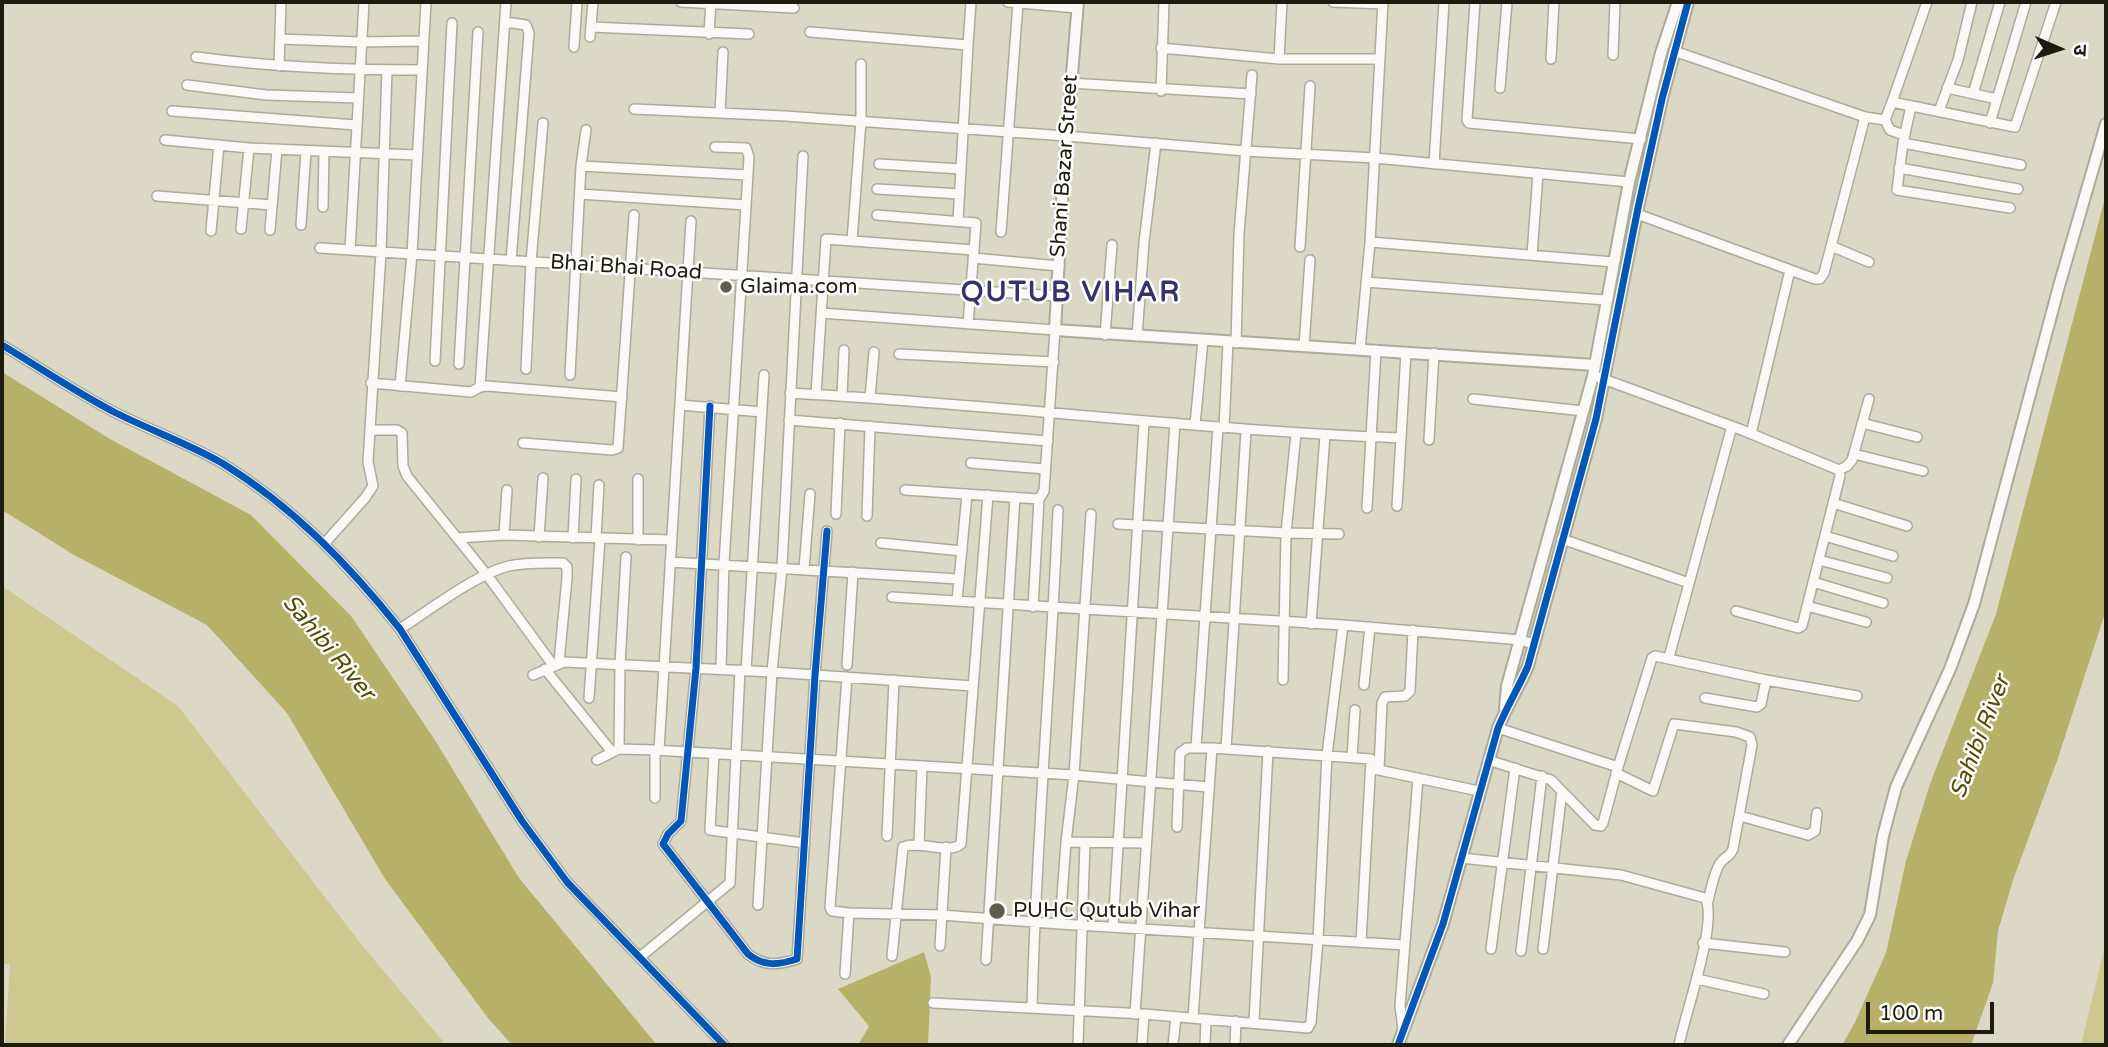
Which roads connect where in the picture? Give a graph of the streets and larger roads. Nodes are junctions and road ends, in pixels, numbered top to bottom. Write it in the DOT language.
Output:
graph roads {
  1 [pos="281,2"];
  2 [pos="364,2"];
  3 [pos="426,2"];
  4 [pos="506,2"];
  5 [pos="577,2"];
  6 [pos="593,2"];
  7 [pos="681,2"];
  8 [pos="971,2"];
  9 [pos="1008,2"];
  10 [pos="1164,2"];
  11 [pos="1282,2"];
  12 [pos="1333,2"];
  13 [pos="1444,2"];
  14 [pos="1475,2"];
  15 [pos="1507,2"];
  16 [pos="1554,2"];
  17 [pos="1615,2"];
  18 [pos="1678,2"];
  19 [pos="1688,2"];
  20 [pos="1927,2"];
  21 [pos="1972,2"];
  22 [pos="2000,2"];
  23 [pos="2026,2"];
  24 [pos="2056,2"];
  25 [pos="711,3"];
  26 [pos="1018,3"];
  27 [pos="1383,3"];
  28 [pos="1077,5"];
  29 [pos="794,8"];
  30 [pos="505,22"];
  31 [pos="452,23"];
  32 [pos="478,32"];
  33 [pos="810,32"];
  34 [pos="709,34"];
  35 [pos="749,34"];
  36 [pos="280,39"];
  37 [pos="422,41"];
  38 [pos="361,42"];
  39 [pos="968,45"];
  40 [pos="574,47"];
  41 [pos="1161,48"];
  42 [pos="1674,51"];
  43 [pos="723,52"];
  44 [pos="1613,55"];
  45 [pos="196,57"];
  46 [pos="1279,59"];
  47 [pos="1380,59"];
  48 [pos="1551,59"];
  49 [pos="861,64"];
  50 [pos="279,66"];
  51 [pos="359,70"];
  52 [pos="387,70"];
  53 [pos="421,70"];
  54 [pos="1252,75"];
  55 [pos="1070,83"];
  56 [pos="187,85"];
  57 [pos="1310,86"];
  58 [pos="1500,88"];
  59 [pos="1947,88"];
  60 [pos="1161,90"];
  61 [pos="1251,94"];
  62 [pos="1973,94"];
  63 [pos="358,98"];
  64 [pos="1997,99"];
  65 [pos="1892,102"];
  66 [pos="1911,106"];
  67 [pos="634,109"];
  68 [pos="172,111"];
  69 [pos="1939,111"];
  70 [pos="720,113"];
  71 [pos="1865,117"];
  72 [pos="861,121"];
  73 [pos="1885,121"];
  74 [pos="1990,122"];
  75 [pos="543,123"];
  76 [pos="2106,124"];
  77 [pos="356,125"];
  78 [pos="963,128"];
  79 [pos="586,130"];
  80 [pos="1008,131"];
  81 [pos="1066,135"];
  82 [pos="1641,139"];
  83 [pos="1903,139"];
  84 [pos="165,140"];
  85 [pos="1156,144"];
  86 [pos="219,145"];
  87 [pos="249,148"];
  88 [pos="715,148"];
  89 [pos="277,149"];
  90 [pos="306,151"];
  91 [pos="1245,151"];
  92 [pos="324,152"];
  93 [pos="355,153"];
  94 [pos="384,154"];
  95 [pos="416,155"];
  96 [pos="1307,155"];
  97 [pos="803,156"];
  98 [pos="1375,158"];
  99 [pos="879,163"];
  100 [pos="1433,163"];
  101 [pos="2021,164"];
  102 [pos="581,166"];
  103 [pos="1899,168"];
  104 [pos="961,169"];
  105 [pos="1538,173"];
  106 [pos="748,175"];
  107 [pos="1629,181"];
  108 [pos="877,189"];
  109 [pos="2018,189"];
  110 [pos="580,194"];
  111 [pos="960,194"];
  112 [pos="157,196"];
  113 [pos="214,201"];
  114 [pos="244,203"];
  115 [pos="272,205"];
  116 [pos="746,205"];
  117 [pos="323,207"];
  118 [pos="2010,208"];
  119 [pos="1637,214"];
  120 [pos="634,215"];
  121 [pos="877,215"];
  122 [pos="691,221"];
  123 [pos="958,221"];
  124 [pos="301,225"];
  125 [pos="241,229"];
  126 [pos="270,230"];
  127 [pos="211,231"];
  128 [pos="1001,232"];
  129 [pos="852,241"];
  130 [pos="1370,243"];
  131 [pos="1112,245"];
  132 [pos="1831,246"];
  133 [pos="1300,247"];
  134 [pos="320,248"];
  135 [pos="350,250"];
  136 [pos="381,252"];
  137 [pos="412,254"];
  138 [pos="973,254"];
  139 [pos="1532,255"];
  140 [pos="440,256"];
  141 [pos="465,258"];
  142 [pos="488,259"];
  143 [pos="1310,260"];
  144 [pos="511,261"];
  145 [pos="1614,261"];
  146 [pos="531,262"];
  147 [pos="1869,262"];
  148 [pos="575,265"];
  149 [pos="1059,266"];
  150 [pos="629,269"];
  151 [pos="1790,270"];
  152 [pos="687,272"];
  153 [pos="742,276"];
  154 [pos="797,280"];
  155 [pos="824,282"];
  156 [pos="1366,282"];
  157 [pos="971,290"];
  158 [pos="1057,296"];
  159 [pos="1605,300"];
  160 [pos="821,313"];
  161 [pos="968,324"];
  162 [pos="1055,330"];
  163 [pos="1105,335"];
  164 [pos="1137,336"];
  165 [pos="1203,340"];
  166 [pos="1232,342"];
  167 [pos="2,345"];
  168 [pos="1304,346"];
  169 [pos="1360,349"];
  170 [pos="845,350"];
  171 [pos="1376,350"];
  172 [pos="874,352"];
  173 [pos="1406,352"];
  174 [pos="1434,353"];
  175 [pos="899,354"];
  176 [pos="435,361"];
  177 [pos="1054,362"];
  178 [pos="459,364"];
  179 [pos="526,369"];
  180 [pos="1594,370"];
  181 [pos="570,375"];
  182 [pos="765,375"];
  183 [pos="1605,379"];
  184 [pos="371,383"];
  185 [pos="400,386"];
  186 [pos="480,387"];
  187 [pos="790,393"];
  188 [pos="816,394"];
  189 [pos="842,396"];
  190 [pos="622,397"];
  191 [pos="870,398"];
  192 [pos="1473,398"];
  193 [pos="1869,399"];
  194 [pos="680,405"];
  195 [pos="710,406"];
  196 [pos="734,409"];
  197 [pos="1051,411"];
  198 [pos="1583,411"];
  199 [pos="762,412"];
  200 [pos="789,420"];
  201 [pos="1144,422"];
  202 [pos="1175,423"];
  203 [pos="1862,423"];
  204 [pos="840,424"];
  205 [pos="1195,425"];
  206 [pos="870,426"];
  207 [pos="1732,426"];
  208 [pos="1221,427"];
  209 [pos="370,430"];
  210 [pos="1246,430"];
  211 [pos="1751,433"];
  212 [pos="1296,434"];
  213 [pos="1325,435"];
  214 [pos="1370,437"];
  215 [pos="1401,438"];
  216 [pos="1917,438"];
  217 [pos="1429,440"];
  218 [pos="1048,441"];
  219 [pos="523,443"];
  220 [pos="1854,454"];
  221 [pos="971,463"];
  222 [pos="1045,469"];
  223 [pos="1839,470"];
  224 [pos="1923,471"];
  225 [pos="542,478"];
  226 [pos="576,479"];
  227 [pos="638,479"];
  228 [pos="599,485"];
  229 [pos="507,490"];
  230 [pos="905,490"];
  231 [pos="810,494"];
  232 [pos="967,494"];
  233 [pos="988,495"];
  234 [pos="1015,497"];
  235 [pos="1039,499"];
  236 [pos="1833,503"];
  237 [pos="1397,506"];
  238 [pos="1367,508"];
  239 [pos="1058,510"];
  240 [pos="836,514"];
  241 [pos="1091,514"];
  242 [pos="867,516"];
  243 [pos="1118,524"];
  244 [pos="1138,525"];
  245 [pos="1907,526"];
  246 [pos="1168,528"];
  247 [pos="1211,528"];
  248 [pos="827,531"];
  249 [pos="1240,531"];
  250 [pos="1286,533"];
  251 [pos="1317,534"];
  252 [pos="1339,534"];
  253 [pos="504,535"];
  254 [pos="1825,536"];
  255 [pos="540,537"];
  256 [pos="457,538"];
  257 [pos="573,538"];
  258 [pos="598,538"];
  259 [pos="1562,539"];
  260 [pos="638,540"];
  261 [pos="671,540"];
  262 [pos="881,543"];
  263 [pos="324,544"];
  264 [pos="962,551"];
  265 [pos="1893,556"];
  266 [pos="626,557"];
  267 [pos="1819,560"];
  268 [pos="670,562"];
  269 [pos="700,563"];
  270 [pos="724,564"];
  271 [pos="752,565"];
  272 [pos="782,567"];
  273 [pos="804,569"];
  274 [pos="824,570"];
  275 [pos="853,572"];
  276 [pos="487,575"];
  277 [pos="1887,578"];
  278 [pos="960,579"];
  279 [pos="1813,582"];
  280 [pos="1689,583"];
  281 [pos="892,597"];
  282 [pos="957,601"];
  283 [pos="980,603"];
  284 [pos="1883,603"];
  285 [pos="1009,605"];
  286 [pos="1807,606"];
  287 [pos="1033,607"];
  288 [pos="1054,608"];
  289 [pos="1086,609"];
  290 [pos="1736,611"];
  291 [pos="1131,613"];
  292 [pos="1163,615"];
  293 [pos="1205,618"];
  294 [pos="1235,620"];
  295 [pos="1286,622"];
  296 [pos="1866,622"];
  297 [pos="1311,624"];
  298 [pos="1342,625"];
  299 [pos="1370,627"];
  300 [pos="400,629"];
  301 [pos="1413,630"];
  302 [pos="1521,640"];
  303 [pos="1534,644"];
  304 [pos="1669,657"];
  305 [pos="591,663"];
  306 [pos="620,664"];
  307 [pos="847,665"];
  308 [pos="552,666"];
  309 [pos="663,666"];
  310 [pos="696,668"];
  311 [pos="721,669"];
  312 [pos="743,671"];
  313 [pos="772,672"];
  314 [pos="533,675"];
  315 [pos="815,675"];
  316 [pos="847,677"];
  317 [pos="894,680"];
  318 [pos="1283,680"];
  319 [pos="1766,680"];
  320 [pos="1364,685"];
  321 [pos="973,686"];
  322 [pos="1857,696"];
  323 [pos="589,698"];
  324 [pos="1705,698"];
  325 [pos="1355,710"];
  326 [pos="1505,711"];
  327 [pos="1498,728"];
  328 [pos="1196,747"];
  329 [pos="1212,748"];
  330 [pos="1226,749"];
  331 [pos="615,750"];
  332 [pos="657,750"];
  333 [pos="1268,751"];
  334 [pos="687,752"];
  335 [pos="714,753"];
  336 [pos="735,755"];
  337 [pos="1327,755"];
  338 [pos="767,756"];
  339 [pos="1352,757"];
  340 [pos="811,759"];
  341 [pos="597,760"];
  342 [pos="1488,760"];
  343 [pos="842,761"];
  344 [pos="891,764"];
  345 [pos="922,766"];
  346 [pos="1515,768"];
  347 [pos="967,769"];
  348 [pos="1376,769"];
  349 [pos="997,770"];
  350 [pos="1617,770"];
  351 [pos="1044,774"];
  352 [pos="1074,775"];
  353 [pos="1542,776"];
  354 [pos="1418,778"];
  355 [pos="1121,780"];
  356 [pos="1153,783"];
  357 [pos="1178,786"];
  358 [pos="1208,787"];
  359 [pos="1479,791"];
  360 [pos="1562,791"];
  361 [pos="655,798"];
  362 [pos="1817,813"];
  363 [pos="1740,816"];
  364 [pos="1177,828"];
  365 [pos="731,834"];
  366 [pos="887,836"];
  367 [pos="762,837"];
  368 [pos="1066,842"];
  369 [pos="1085,842"];
  370 [pos="805,843"];
  371 [pos="1117,843"];
  372 [pos="1146,844"];
  373 [pos="919,845"];
  374 [pos="946,847"];
  375 [pos="1461,858"];
  376 [pos="1502,864"];
  377 [pos="1531,866"];
  378 [pos="1554,867"];
  379 [pos="1708,901"];
  380 [pos="709,902"];
  381 [pos="758,905"];
  382 [pos="849,913"];
  383 [pos="896,914"];
  384 [pos="941,915"];
  385 [pos="989,919"];
  386 [pos="1034,923"];
  387 [pos="1060,923"];
  388 [pos="1083,925"];
  389 [pos="1113,927"];
  390 [pos="1141,928"];
  391 [pos="1200,933"];
  392 [pos="1257,936"];
  393 [pos="1318,940"];
  394 [pos="1362,942"];
  395 [pos="1703,943"];
  396 [pos="1405,945"];
  397 [pos="940,946"];
  398 [pos="1491,948"];
  399 [pos="1543,948"];
  400 [pos="1521,951"];
  401 [pos="1786,951"];
  402 [pos="640,957"];
  403 [pos="892,957"];
  404 [pos="986,960"];
  405 [pos="845,974"];
  406 [pos="1697,979"];
  407 [pos="1764,994"];
  408 [pos="933,1003"];
  409 [pos="1032,1008"];
  410 [pos="1079,1011"];
  411 [pos="1139,1014"];
  412 [pos="1175,1017"];
  413 [pos="1193,1018"];
  414 [pos="1206,1019"];
  415 [pos="1236,1021"];
  416 [pos="1254,1022"];
  417 [pos="1403,1032"];
  418 [pos="724,1045"];
  419 [pos="1077,1045"];
  420 [pos="1142,1045"];
  421 [pos="1173,1045"];
  422 [pos="1205,1045"];
  423 [pos="1235,1045"];
  424 [pos="1398,1045"];
  425 [pos="1679,1045"];
  426 [pos="1788,1045"];
  1 -- 36 [label="street"];
  2 -- 38 [label="street"];
  3 -- 37 [label="street"];
  4 -- 30 [label="street"];
  5 -- 40 [label="street"];
  6 -- 34 [label="street"];
  7 -- 25 [label="street"];
  8 -- 39 [label="street"];
  9 -- 26 [label="street"];
  10 -- 41 [label="street"];
  11 -- 46 [label="street"];
  12 -- 27 [label="street"];
  13 -- 100 [label="street"];
  14 -- 82 [label="street"];
  15 -- 58 [label="street"];
  16 -- 48 [label="street"];
  17 -- 44 [label="street"];
  18 -- 82 [label="street"];
  19 -- 42 [label="street"];
  20 -- 65 [label="street"];
  21 -- 59 [label="street"];
  22 -- 62 [label="street"];
  23 -- 64 [label="street"];
  24 -- 74 [label="street"];
  25 -- 29 [label="street"];
  25 -- 34 [label="street"];
  26 -- 28 [label="street"];
  26 -- 80 [label="street"];
  27 -- 47 [label="street"];
  28 -- 55 [label="street, Shani Bazar Street"];
  30 -- 142 [label="street"];
  30 -- 144 [label="street"];
  31 -- 140 [label="street"];
  32 -- 141 [label="street"];
  33 -- 39 [label="street"];
  34 -- 35 [label="street"];
  36 -- 38 [label="street"];
  36 -- 50 [label="street"];
  37 -- 38 [label="street"];
  37 -- 53 [label="street"];
  38 -- 51 [label="street"];
  39 -- 78 [label="street"];
  41 -- 46 [label="street"];
  41 -- 60 [label="street"];
  42 -- 71 [label="street"];
  42 -- 119 [label="street"];
  43 -- 70 [label="street"];
  45 -- 50 [label="street"];
  46 -- 47 [label="street"];
  47 -- 98 [label="street"];
  49 -- 72 [label="street"];
  50 -- 51 [label="street"];
  51 -- 52 [label="street"];
  51 -- 63 [label="street"];
  52 -- 53 [label="street"];
  52 -- 94 [label="street"];
  53 -- 95 [label="street"];
  54 -- 61 [label="street"];
  55 -- 60 [label="street"];
  55 -- 81 [label="street, Shani Bazar Street"];
  56 -- 63 [label="street"];
  57 -- 96 [label="street"];
  59 -- 62 [label="street"];
  59 -- 69 [label="street"];
  60 -- 61 [label="street"];
  61 -- 91 [label="street"];
  62 -- 64 [label="street"];
  63 -- 77 [label="street"];
  64 -- 74 [label="street"];
  65 -- 66 [label="street"];
  65 -- 73 [label="street"];
  66 -- 69 [label="street"];
  66 -- 83 [label="street"];
  67 -- 70 [label="street"];
  68 -- 77 [label="street"];
  69 -- 74 [label="street"];
  70 -- 72 [label="street"];
  71 -- 73 [label="street"];
  71 -- 132 [label="street"];
  72 -- 78 [label="street"];
  72 -- 129 [label="street"];
  73 -- 83 [label="street"];
  75 -- 146 [label="street"];
  76 -- 426 [label="street"];
  77 -- 93 [label="street"];
  78 -- 80 [label="street"];
  78 -- 104 [label="street"];
  79 -- 102 [label="street"];
  80 -- 81 [label="street"];
  80 -- 128 [label="street"];
  81 -- 85 [label="street"];
  81 -- 149 [label="street, Shani Bazar Street"];
  82 -- 107 [label="street"];
  83 -- 101 [label="street"];
  83 -- 103 [label="street"];
  84 -- 86 [label="street"];
  85 -- 91 [label="street"];
  85 -- 164 [label="street"];
  86 -- 87 [label="street"];
  86 -- 113 [label="street"];
  87 -- 89 [label="street"];
  87 -- 114 [label="street"];
  88 -- 106 [label="street"];
  89 -- 90 [label="street"];
  89 -- 115 [label="street"];
  90 -- 92 [label="street"];
  90 -- 124 [label="street"];
  91 -- 96 [label="street"];
  91 -- 166 [label="street"];
  92 -- 93 [label="street"];
  92 -- 117 [label="street"];
  93 -- 94 [label="street"];
  93 -- 135 [label="street"];
  94 -- 95 [label="street"];
  94 -- 136 [label="street"];
  95 -- 137 [label="street"];
  96 -- 98 [label="street"];
  96 -- 133 [label="street"];
  97 -- 154 [label="street"];
  98 -- 100 [label="street"];
  98 -- 130 [label="street"];
  99 -- 104 [label="street"];
  100 -- 105 [label="street"];
  102 -- 106 [label="street"];
  102 -- 110 [label="street"];
  103 -- 109 [label="street"];
  103 -- 118 [label="street"];
  104 -- 111 [label="street"];
  105 -- 107 [label="street"];
  105 -- 139 [label="street"];
  106 -- 116 [label="street"];
  107 -- 145 [label="street"];
  108 -- 111 [label="street"];
  110 -- 116 [label="street"];
  110 -- 148 [label="street"];
  111 -- 123 [label="street"];
  112 -- 113 [label="street"];
  113 -- 114 [label="street"];
  113 -- 127 [label="street"];
  114 -- 115 [label="street"];
  114 -- 125 [label="street"];
  115 -- 126 [label="street"];
  116 -- 153 [label="street"];
  119 -- 151 [label="street"];
  119 -- 183 [label="street"];
  120 -- 150 [label="street"];
  121 -- 123 [label="street"];
  122 -- 152 [label="street"];
  123 -- 138 [label="street"];
  129 -- 138 [label="street"];
  129 -- 155 [label="street"];
  130 -- 139 [label="street"];
  130 -- 156 [label="street"];
  131 -- 163 [label="street"];
  132 -- 147 [label="street"];
  132 -- 151 [label="street"];
  134 -- 135 [label="street, Bhai Bhai Road"];
  135 -- 136 [label="street, Bhai Bhai Road"];
  136 -- 137 [label="street, Bhai Bhai Road"];
  136 -- 184 [label="street"];
  137 -- 140 [label="street, Bhai Bhai Road"];
  137 -- 185 [label="street"];
  138 -- 149 [label="street"];
  138 -- 157 [label="street"];
  139 -- 145 [label="street"];
  140 -- 141 [label="street, Bhai Bhai Road"];
  140 -- 176 [label="street"];
  141 -- 142 [label="street, Bhai Bhai Road"];
  141 -- 178 [label="street"];
  142 -- 144 [label="street, Bhai Bhai Road"];
  142 -- 186 [label="street"];
  143 -- 168 [label="street"];
  144 -- 146 [label="street, Bhai Bhai Road"];
  145 -- 159 [label="street"];
  146 -- 148 [label="street, Bhai Bhai Road"];
  146 -- 179 [label="street"];
  148 -- 150 [label="street, Bhai Bhai Road"];
  148 -- 181 [label="street"];
  149 -- 158 [label="street, Shani Bazar Street"];
  150 -- 152 [label="street, Bhai Bhai Road"];
  150 -- 190 [label="street"];
  151 -- 211 [label="street"];
  152 -- 153 [label="street, Bhai Bhai Road"];
  152 -- 194 [label="street"];
  153 -- 154 [label="street, Bhai Bhai Road"];
  153 -- 196 [label="street"];
  154 -- 155 [label="street, Bhai Bhai Road"];
  154 -- 187 [label="street"];
  155 -- 157 [label="street, Bhai Bhai Road"];
  155 -- 160 [label="street"];
  156 -- 159 [label="street"];
  156 -- 169 [label="street"];
  157 -- 158 [label="street, Bhai Bhai Road"];
  157 -- 161 [label="street"];
  158 -- 162 [label="street, Shani Bazar Street"];
  159 -- 180 [label="street"];
  160 -- 161 [label="street"];
  160 -- 188 [label="street"];
  161 -- 162 [label="street"];
  162 -- 163 [label="street"];
  162 -- 177 [label="street"];
  163 -- 164 [label="street"];
  164 -- 165 [label="street"];
  165 -- 166 [label="street"];
  165 -- 205 [label="street"];
  166 -- 168 [label="street"];
  166 -- 208 [label="street"];
  167 -- 263 [label="street"];
  168 -- 169 [label="street"];
  169 -- 171 [label="street"];
  170 -- 189 [label="street"];
  171 -- 173 [label="street"];
  171 -- 214 [label="street"];
  172 -- 191 [label="street"];
  173 -- 174 [label="street"];
  173 -- 215 [label="street"];
  174 -- 180 [label="street"];
  174 -- 217 [label="street"];
  175 -- 177 [label="street"];
  177 -- 197 [label="street"];
  180 -- 183 [label="street"];
  180 -- 198 [label="street"];
  182 -- 199 [label="street"];
  183 -- 207 [label="street"];
  183 -- 259 [label="street"];
  184 -- 185 [label="street"];
  184 -- 209 [label="street"];
  185 -- 186 [label="street"];
  186 -- 190 [label="street"];
  187 -- 188 [label="street"];
  187 -- 200 [label="street"];
  188 -- 189 [label="street"];
  189 -- 191 [label="street"];
  190 -- 219 [label="street"];
  191 -- 197 [label="street"];
  192 -- 198 [label="street"];
  193 -- 203 [label="street"];
  194 -- 195 [label="street"];
  194 -- 261 [label="street"];
  195 -- 196 [label="street"];
  195 -- 269 [label="street"];
  196 -- 199 [label="street"];
  196 -- 270 [label="street"];
  197 -- 201 [label="street"];
  197 -- 218 [label="street"];
  198 -- 302 [label="street"];
  199 -- 271 [label="street"];
  200 -- 204 [label="street"];
  200 -- 272 [label="street"];
  201 -- 202 [label="street"];
  201 -- 244 [label="street"];
  202 -- 205 [label="street"];
  202 -- 246 [label="street"];
  203 -- 216 [label="street"];
  203 -- 220 [label="street"];
  204 -- 206 [label="street"];
  204 -- 240 [label="street"];
  205 -- 208 [label="street"];
  206 -- 218 [label="street"];
  206 -- 242 [label="street"];
  207 -- 211 [label="street"];
  207 -- 280 [label="street"];
  208 -- 210 [label="street"];
  208 -- 247 [label="street"];
  209 -- 256 [label="street"];
  209 -- 263 [label="street"];
  210 -- 212 [label="street"];
  210 -- 249 [label="street"];
  211 -- 223 [label="street"];
  212 -- 213 [label="street"];
  212 -- 250 [label="street"];
  213 -- 214 [label="street"];
  213 -- 251 [label="street"];
  214 -- 215 [label="street"];
  214 -- 238 [label="street"];
  215 -- 237 [label="street"];
  218 -- 222 [label="street"];
  220 -- 223 [label="street"];
  220 -- 224 [label="street"];
  221 -- 222 [label="street"];
  222 -- 235 [label="street"];
  223 -- 236 [label="street"];
  225 -- 255 [label="street"];
  226 -- 257 [label="street"];
  227 -- 260 [label="street"];
  228 -- 258 [label="street"];
  229 -- 253 [label="street"];
  230 -- 232 [label="street"];
  231 -- 273 [label="street"];
  232 -- 233 [label="street"];
  232 -- 264 [label="street"];
  233 -- 234 [label="street"];
  233 -- 283 [label="street"];
  234 -- 235 [label="street"];
  234 -- 285 [label="street"];
  235 -- 287 [label="street"];
  236 -- 245 [label="street"];
  236 -- 254 [label="street"];
  239 -- 288 [label="street"];
  241 -- 289 [label="street"];
  243 -- 244 [label="street"];
  244 -- 246 [label="street"];
  244 -- 291 [label="street"];
  246 -- 247 [label="street"];
  246 -- 292 [label="street"];
  247 -- 249 [label="street"];
  247 -- 293 [label="street"];
  248 -- 274 [label="street"];
  249 -- 250 [label="street"];
  249 -- 294 [label="street"];
  250 -- 251 [label="street"];
  250 -- 295 [label="street"];
  251 -- 252 [label="street"];
  251 -- 297 [label="street"];
  253 -- 255 [label="street"];
  253 -- 256 [label="street"];
  254 -- 265 [label="street"];
  254 -- 267 [label="street"];
  255 -- 257 [label="street"];
  256 -- 276 [label="street"];
  257 -- 258 [label="street"];
  258 -- 260 [label="street"];
  258 -- 305 [label="street"];
  259 -- 280 [label="street"];
  259 -- 303 [label="street"];
  260 -- 261 [label="street"];
  261 -- 268 [label="street"];
  262 -- 264 [label="street"];
  263 -- 300 [label="street"];
  264 -- 278 [label="street"];
  266 -- 306 [label="street"];
  267 -- 277 [label="street"];
  267 -- 279 [label="street"];
  268 -- 269 [label="street"];
  268 -- 309 [label="street"];
  269 -- 270 [label="street"];
  269 -- 310 [label="street"];
  270 -- 271 [label="street"];
  270 -- 311 [label="street"];
  271 -- 272 [label="street"];
  271 -- 312 [label="street"];
  272 -- 273 [label="street"];
  272 -- 313 [label="street"];
  273 -- 274 [label="street"];
  274 -- 275 [label="street"];
  274 -- 315 [label="street"];
  275 -- 278 [label="street"];
  275 -- 307 [label="street"];
  276 -- 300 [label="street"];
  276 -- 308 [label="street"];
  276 -- 308 [label="street"];
  278 -- 282 [label="street"];
  279 -- 284 [label="street"];
  279 -- 286 [label="street"];
  280 -- 304 [label="street"];
  281 -- 282 [label="street"];
  282 -- 283 [label="street"];
  283 -- 285 [label="street"];
  283 -- 321 [label="street"];
  285 -- 287 [label="street"];
  285 -- 349 [label="street"];
  286 -- 290 [label="street"];
  286 -- 296 [label="street"];
  287 -- 288 [label="street"];
  288 -- 289 [label="street"];
  288 -- 351 [label="street"];
  289 -- 291 [label="street"];
  289 -- 352 [label="street"];
  291 -- 292 [label="street"];
  291 -- 355 [label="street"];
  292 -- 293 [label="street"];
  292 -- 356 [label="street"];
  293 -- 294 [label="street"];
  293 -- 328 [label="street"];
  294 -- 295 [label="street"];
  294 -- 330 [label="street"];
  295 -- 297 [label="street"];
  295 -- 318 [label="street"];
  297 -- 298 [label="street"];
  298 -- 299 [label="street"];
  298 -- 337 [label="street"];
  299 -- 301 [label="street"];
  299 -- 320 [label="street"];
  300 -- 402 [label="street"];
  301 -- 302 [label="street"];
  301 -- 348 [label="street"];
  302 -- 303 [label="street"];
  302 -- 326 [label="street"];
  303 -- 326 [label="street"];
  304 -- 319 [label="street"];
  304 -- 350 [label="street"];
  305 -- 306 [label="street"];
  305 -- 308 [label="street"];
  305 -- 323 [label="street"];
  306 -- 309 [label="street"];
  306 -- 331 [label="street"];
  308 -- 314 [label="street"];
  308 -- 331 [label="street"];
  309 -- 310 [label="street"];
  309 -- 332 [label="street"];
  310 -- 311 [label="street"];
  310 -- 334 [label="street"];
  311 -- 312 [label="street"];
  312 -- 313 [label="street"];
  312 -- 336 [label="street"];
  313 -- 315 [label="street"];
  313 -- 338 [label="street"];
  315 -- 316 [label="street"];
  315 -- 340 [label="street"];
  316 -- 317 [label="street"];
  316 -- 343 [label="street"];
  317 -- 321 [label="street"];
  317 -- 344 [label="street"];
  319 -- 322 [label="street"];
  319 -- 324 [label="street"];
  321 -- 347 [label="street"];
  325 -- 339 [label="street"];
  326 -- 327 [label="street"];
  327 -- 342 [label="street"];
  327 -- 350 [label="street"];
  328 -- 329 [label="street"];
  328 -- 357 [label="street"];
  329 -- 330 [label="street"];
  329 -- 358 [label="street"];
  330 -- 333 [label="street"];
  331 -- 332 [label="street"];
  331 -- 341 [label="street"];
  332 -- 334 [label="street"];
  332 -- 361 [label="street"];
  333 -- 337 [label="street"];
  333 -- 392 [label="street"];
  334 -- 335 [label="street"];
  334 -- 380 [label="street"];
  335 -- 336 [label="street"];
  335 -- 365 [label="street"];
  336 -- 338 [label="street"];
  336 -- 365 [label="street"];
  337 -- 339 [label="street"];
  337 -- 393 [label="street"];
  338 -- 340 [label="street"];
  338 -- 367 [label="street"];
  339 -- 348 [label="street"];
  340 -- 343 [label="street"];
  340 -- 370 [label="street"];
  342 -- 346 [label="street"];
  342 -- 359 [label="street"];
  343 -- 344 [label="street"];
  343 -- 382 [label="street"];
  344 -- 345 [label="street"];
  344 -- 366 [label="street"];
  345 -- 347 [label="street"];
  345 -- 373 [label="street"];
  346 -- 353 [label="street"];
  346 -- 376 [label="street"];
  347 -- 349 [label="street"];
  347 -- 374 [label="street"];
  348 -- 354 [label="street"];
  348 -- 394 [label="street"];
  349 -- 351 [label="street"];
  349 -- 385 [label="street"];
  350 -- 360 [label="street"];
  350 -- 363 [label="street"];
  351 -- 352 [label="street"];
  351 -- 386 [label="street"];
  352 -- 355 [label="street"];
  352 -- 368 [label="street"];
  353 -- 360 [label="street"];
  353 -- 377 [label="street"];
  354 -- 359 [label="street"];
  354 -- 396 [label="street"];
  355 -- 356 [label="street"];
  355 -- 371 [label="street"];
  356 -- 357 [label="street"];
  356 -- 372 [label="street"];
  357 -- 358 [label="street"];
  357 -- 364 [label="street"];
  358 -- 391 [label="street"];
  359 -- 375 [label="street"];
  360 -- 378 [label="street"];
  362 -- 363 [label="street"];
  363 -- 379 [label="street"];
  365 -- 367 [label="street"];
  365 -- 380 [label="street"];
  367 -- 370 [label="street"];
  367 -- 381 [label="street"];
  368 -- 369 [label="street"];
  368 -- 387 [label="street"];
  369 -- 371 [label="street"];
  369 -- 388 [label="street"];
  370 -- 380 [label="street"];
  371 -- 372 [label="street"];
  371 -- 389 [label="street"];
  372 -- 390 [label="street"];
  373 -- 374 [label="street"];
  373 -- 383 [label="street"];
  374 -- 384 [label="street"];
  375 -- 376 [label="street"];
  375 -- 417 [label="street"];
  376 -- 377 [label="street"];
  376 -- 398 [label="street"];
  377 -- 378 [label="street"];
  377 -- 400 [label="street"];
  378 -- 379 [label="street"];
  378 -- 399 [label="street"];
  379 -- 395 [label="street"];
  380 -- 402 [label="street"];
  382 -- 383 [label="street"];
  382 -- 405 [label="street"];
  383 -- 384 [label="street"];
  383 -- 403 [label="street"];
  384 -- 385 [label="street"];
  384 -- 397 [label="street"];
  385 -- 386 [label="street"];
  385 -- 404 [label="street"];
  386 -- 387 [label="street"];
  386 -- 409 [label="street"];
  387 -- 388 [label="street"];
  388 -- 389 [label="street"];
  388 -- 410 [label="street"];
  389 -- 390 [label="street"];
  390 -- 391 [label="street"];
  390 -- 411 [label="street"];
  391 -- 392 [label="street"];
  391 -- 413 [label="street"];
  392 -- 393 [label="street"];
  392 -- 416 [label="street"];
  393 -- 394 [label="street"];
  393 -- 416 [label="street"];
  394 -- 396 [label="street"];
  395 -- 401 [label="street"];
  395 -- 406 [label="street"];
  396 -- 417 [label="street"];
  402 -- 418 [label="street"];
  406 -- 407 [label="street"];
  406 -- 425 [label="street"];
  408 -- 409 [label="street"];
  409 -- 410 [label="street"];
  410 -- 411 [label="street"];
  410 -- 419 [label="street"];
  411 -- 412 [label="street"];
  411 -- 420 [label="street"];
  412 -- 413 [label="street"];
  412 -- 421 [label="street"];
  413 -- 414 [label="street"];
  414 -- 415 [label="street"];
  414 -- 422 [label="street"];
  415 -- 416 [label="street"];
  415 -- 423 [label="street"];
  417 -- 424 [label="street"];
}
